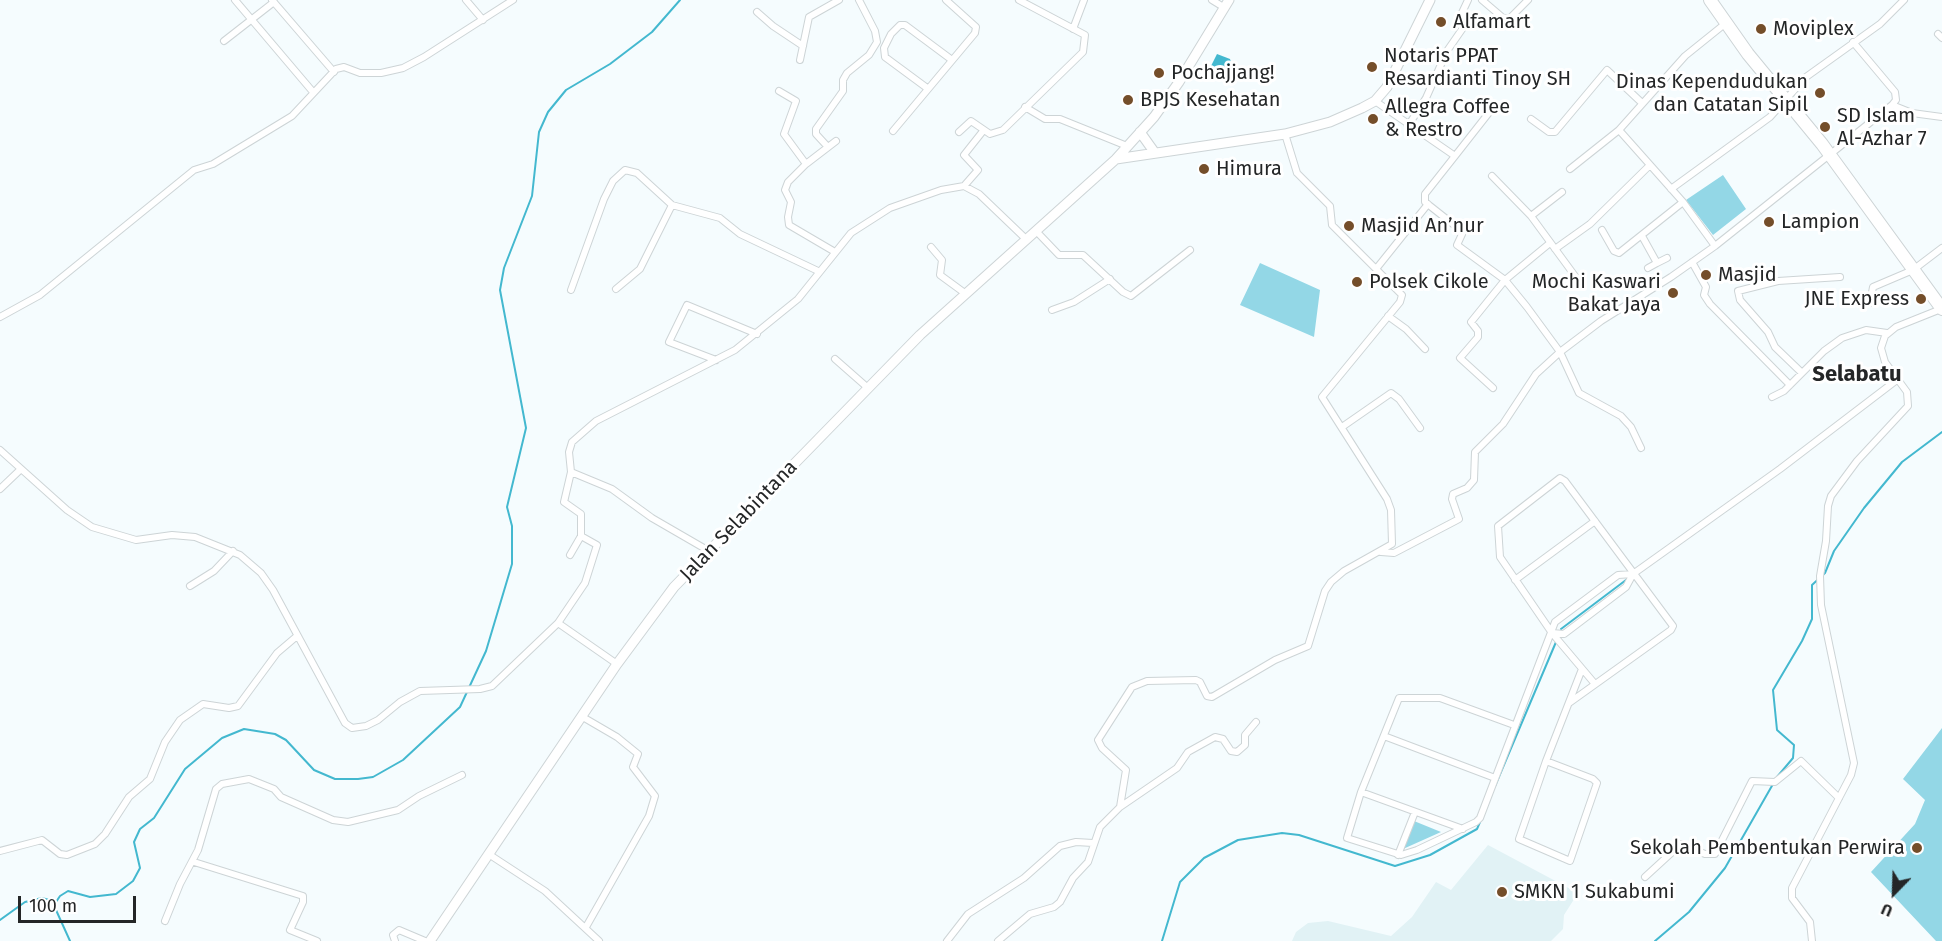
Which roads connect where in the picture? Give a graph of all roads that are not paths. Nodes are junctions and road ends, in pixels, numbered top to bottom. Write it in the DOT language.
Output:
graph roads {
  1 [pos="235,0"];
  2 [pos="466,0"];
  3 [pos="513,0"];
  4 [pos="839,0"];
  5 [pos="859,0"];
  6 [pos="946,0"];
  7 [pos="1019,0"];
  8 [pos="1084,0"];
  9 [pos="1212,0"];
  10 [pos="1430,0"];
  11 [pos="1468,0"];
  12 [pos="1482,0"];
  13 [pos="1528,0"];
  14 [pos="1710,0"];
  15 [pos="273,1"];
  16 [pos="1900,1"];
  17 [pos="1227,4"];
  18 [pos="757,12"];
  19 [pos="252,19"];
  20 [pos="483,20"];
  21 [pos="1726,23"];
  22 [pos="1073,29"];
  23 [pos="224,41"];
  24 [pos="1853,42"];
  25 [pos="803,46"];
  26 [pos="800,60"];
  27 [pos="952,60"];
  28 [pos="333,72"];
  29 [pos="927,88"];
  30 [pos="779,91"];
  31 [pos="313,92"];
  32 [pos="1374,100"];
  33 [pos="1786,100"];
  34 [pos="1642,103"];
  35 [pos="1495,105"];
  36 [pos="1893,105"];
  37 [pos="1025,107"];
  38 [pos="1942,117"];
  39 [pos="1531,119"];
  40 [pos="1408,126"];
  41 [pos="1619,130"];
  42 [pos="893,131"];
  43 [pos="983,131"];
  44 [pos="959,132"];
  45 [pos="1140,132"];
  46 [pos="1285,134"];
  47 [pos="836,141"];
  48 [pos="827,146"];
  49 [pos="1127,146"];
  50 [pos="1155,153"];
  51 [pos="1455,156"];
  52 [pos="1830,156"];
  53 [pos="1116,159"];
  54 [pos="806,164"];
  55 [pos="1650,165"];
  56 [pos="1570,169"];
  57 [pos="1492,176"];
  58 [pos="964,186"];
  59 [pos="1671,189"];
  60 [pos="1562,192"];
  61 [pos="1683,202"];
  62 [pos="1428,204"];
  63 [pos="672,205"];
  64 [pos="1531,216"];
  65 [pos="1602,230"];
  66 [pos="1037,232"];
  67 [pos="1641,236"];
  68 [pos="1027,240"];
  69 [pos="1550,243"];
  70 [pos="1715,246"];
  71 [pos="931,247"];
  72 [pos="1942,248"];
  73 [pos="1555,249"];
  74 [pos="1190,250"];
  75 [pos="835,252"];
  76 [pos="1667,258"];
  77 [pos="1692,262"];
  78 [pos="1657,263"];
  79 [pos="1376,268"];
  80 [pos="1648,268"];
  81 [pos="1913,270"];
  82 [pos="818,271"];
  83 [pos="1575,276"];
  84 [pos="1840,277"];
  85 [pos="1110,279"];
  86 [pos="1505,280"];
  87 [pos="616,289"];
  88 [pos="571,290"];
  89 [pos="966,294"];
  90 [pos="1870,303"];
  91 [pos="1942,309"];
  92 [pos="1052,310"];
  93 [pos="1388,316"];
  94 [pos="0,317"];
  95 [pos="1887,333"];
  96 [pos="757,334"];
  97 [pos="1425,349"];
  98 [pos="1560,352"];
  99 [pos="836,359"];
  100 [pos="716,360"];
  101 [pos="1802,373"];
  102 [pos="1898,379"];
  103 [pos="1790,385"];
  104 [pos="868,388"];
  105 [pos="1494,388"];
  106 [pos="1772,397"];
  107 [pos="1342,427"];
  108 [pos="1420,428"];
  109 [pos="1641,448"];
  110 [pos="0,450"];
  111 [pos="21,469"];
  112 [pos="571,472"];
  113 [pos="0,489"];
  114 [pos="1595,521"];
  115 [pos="581,536"];
  116 [pos="233,551"];
  117 [pos="709,551"];
  118 [pos="1381,552"];
  119 [pos="570,555"];
  120 [pos="1633,574"];
  121 [pos="1515,580"];
  122 [pos="190,586"];
  123 [pos="558,623"];
  124 [pos="1552,633"];
  125 [pos="297,636"];
  126 [pos="617,664"];
  127 [pos="1582,669"];
  128 [pos="1595,684"];
  129 [pos="1569,703"];
  130 [pos="581,716"];
  131 [pos="1257,722"];
  132 [pos="1514,725"];
  133 [pos="1384,736"];
  134 [pos="1546,761"];
  135 [pos="462,775"];
  136 [pos="1495,778"];
  137 [pos="1361,792"];
  138 [pos="1839,798"];
  139 [pos="1120,807"];
  140 [pos="1415,812"];
  141 [pos="1463,830"];
  142 [pos="1093,843"];
  143 [pos="0,851"];
  144 [pos="490,855"];
  145 [pos="1398,855"];
  146 [pos="194,862"];
  147 [pos="1645,877"];
  148 [pos="165,921"];
  149 [pos="586,927"];
  150 [pos="317,941"];
  151 [pos="395,941"];
  152 [pos="425,941"];
  153 [pos="430,941"];
  154 [pos="599,941"];
  155 [pos="947,941"];
  156 [pos="998,941"];
  157 [pos="1812,941"];
  1 -- 19 [label="street"];
  2 -- 20 [label="street"];
  3 -- 20 [label="street"];
  4 -- 25 [label="street"];
  5 -- 48 [label="street"];
  6 -- 27 [label="street"];
  7 -- 22 [label="street"];
  8 -- 22 [label="street"];
  9 -- 17 [label="street"];
  10 -- 32 [label="street"];
  11 -- 40 [label="street"];
  12 -- 13 [label="street"];
  14 -- 21 [label="highway"];
  15 -- 19 [label="street"];
  15 -- 28 [label="street"];
  16 -- 24 [label="street"];
  17 -- 45 [label="street, Jalan Selabintana"];
  18 -- 25 [label="street"];
  19 -- 23 [label="street"];
  19 -- 31 [label="street"];
  20 -- 28 [label="street"];
  21 -- 33 [label="highway"];
  21 -- 34 [label="street"];
  22 -- 37 [label="street"];
  24 -- 33 [label="street"];
  24 -- 36 [label="street"];
  25 -- 26 [label="street"];
  27 -- 29 [label="street"];
  27 -- 29 [label="street"];
  28 -- 31 [label="street"];
  29 -- 42 [label="street"];
  30 -- 54 [label="street"];
  31 -- 94 [label="street"];
  32 -- 40 [label="street"];
  32 -- 46 [label="street"];
  33 -- 52 [label="highway"];
  33 -- 59 [label="street"];
  34 -- 39 [label="street"];
  34 -- 41 [label="street"];
  35 -- 51 [label="street"];
  36 -- 38 [label="street"];
  36 -- 52 [label="street"];
  37 -- 43 [label="street"];
  37 -- 49 [label="street"];
  40 -- 51 [label="street"];
  41 -- 55 [label="street"];
  41 -- 56 [label="street"];
  43 -- 44 [label="street"];
  43 -- 58 [label="street"];
  45 -- 49 [label="street, Jalan Selabintana"];
  45 -- 50 [label="street"];
  46 -- 50 [label="street"];
  46 -- 79 [label="street"];
  47 -- 48 [label="street"];
  48 -- 54 [label="street"];
  49 -- 53 [label="street, Jalan Selabintana"];
  50 -- 53 [label="street"];
  51 -- 62 [label="street"];
  52 -- 70 [label="street"];
  52 -- 81 [label="highway"];
  53 -- 66 [label="street, Jalan Selabintana"];
  54 -- 75 [label="street"];
  55 -- 59 [label="street"];
  55 -- 73 [label="street"];
  57 -- 64 [label="street"];
  58 -- 68 [label="street"];
  58 -- 75 [label="street"];
  59 -- 61 [label="street"];
  60 -- 64 [label="street"];
  61 -- 67 [label="street"];
  61 -- 70 [label="street"];
  62 -- 79 [label="street"];
  62 -- 86 [label="street"];
  63 -- 82 [label="street"];
  63 -- 87 [label="street"];
  63 -- 88 [label="street"];
  64 -- 69 [label="street"];
  65 -- 67 [label="street"];
  66 -- 68 [label="street, Jalan Selabintana"];
  66 -- 85 [label="street"];
  67 -- 78 [label="street"];
  68 -- 89 [label="street, Jalan Selabintana"];
  69 -- 73 [label="street"];
  69 -- 86 [label="street"];
  70 -- 77 [label="street"];
  71 -- 89 [label="street"];
  72 -- 81 [label="street"];
  73 -- 83 [label="street"];
  74 -- 85 [label="street"];
  75 -- 82 [label="street"];
  76 -- 78 [label="street"];
  77 -- 98 [label="street"];
  77 -- 103 [label="street"];
  78 -- 80 [label="street"];
  79 -- 93 [label="street"];
  81 -- 90 [label="street"];
  81 -- 91 [label="highway"];
  82 -- 96 [label="street"];
  84 -- 101 [label="street"];
  85 -- 92 [label="street"];
  86 -- 98 [label="street"];
  86 -- 105 [label="street"];
  89 -- 104 [label="street, Jalan Selabintana"];
  91 -- 95 [label="street"];
  93 -- 97 [label="street"];
  93 -- 107 [label="street"];
  95 -- 101 [label="street"];
  95 -- 102 [label="street"];
  96 -- 100 [label="street"];
  96 -- 100 [label="street"];
  98 -- 109 [label="street"];
  98 -- 118 [label="street"];
  99 -- 104 [label="street"];
  100 -- 112 [label="street"];
  101 -- 103 [label="street"];
  102 -- 120 [label="street"];
  102 -- 138 [label="street"];
  103 -- 106 [label="street"];
  104 -- 117 [label="street, Jalan Selabintana"];
  107 -- 108 [label="street"];
  107 -- 118 [label="street"];
  110 -- 111 [label="street"];
  111 -- 113 [label="street"];
  111 -- 116 [label="street"];
  112 -- 115 [label="street"];
  112 -- 117 [label="street"];
  114 -- 120 [label="street"];
  114 -- 121 [label="street"];
  114 -- 121 [label="street"];
  115 -- 119 [label="street"];
  115 -- 123 [label="street"];
  116 -- 122 [label="street"];
  116 -- 125 [label="street"];
  117 -- 126 [label="street, Jalan Selabintana"];
  118 -- 139 [label="street"];
  120 -- 124 [label="street"];
  120 -- 124 [label="street"];
  120 -- 128 [label="street"];
  121 -- 124 [label="street"];
  123 -- 125 [label="street"];
  123 -- 126 [label="street"];
  124 -- 127 [label="street"];
  124 -- 132 [label="street"];
  125 -- 143 [label="street"];
  126 -- 130 [label="street, Jalan Selabintana"];
  127 -- 128 [label="street"];
  127 -- 129 [label="street"];
  128 -- 129 [label="street"];
  129 -- 134 [label="street"];
  130 -- 144 [label="street, Jalan Selabintana"];
  130 -- 149 [label="street"];
  131 -- 139 [label="street"];
  132 -- 133 [label="street"];
  132 -- 136 [label="street"];
  133 -- 136 [label="street"];
  133 -- 137 [label="street"];
  134 -- 134 [label="street"];
  135 -- 146 [label="street"];
  136 -- 141 [label="street"];
  137 -- 140 [label="street"];
  137 -- 145 [label="street"];
  138 -- 147 [label="street"];
  138 -- 157 [label="street"];
  139 -- 142 [label="street"];
  140 -- 141 [label="street"];
  140 -- 145 [label="street"];
  141 -- 145 [label="street"];
  142 -- 155 [label="street"];
  142 -- 156 [label="street"];
  144 -- 149 [label="street"];
  144 -- 153 [label="street, Jalan Selabintana"];
  146 -- 148 [label="street"];
  146 -- 150 [label="street"];
  149 -- 154 [label="street"];
  151 -- 152 [label="street"];
}
